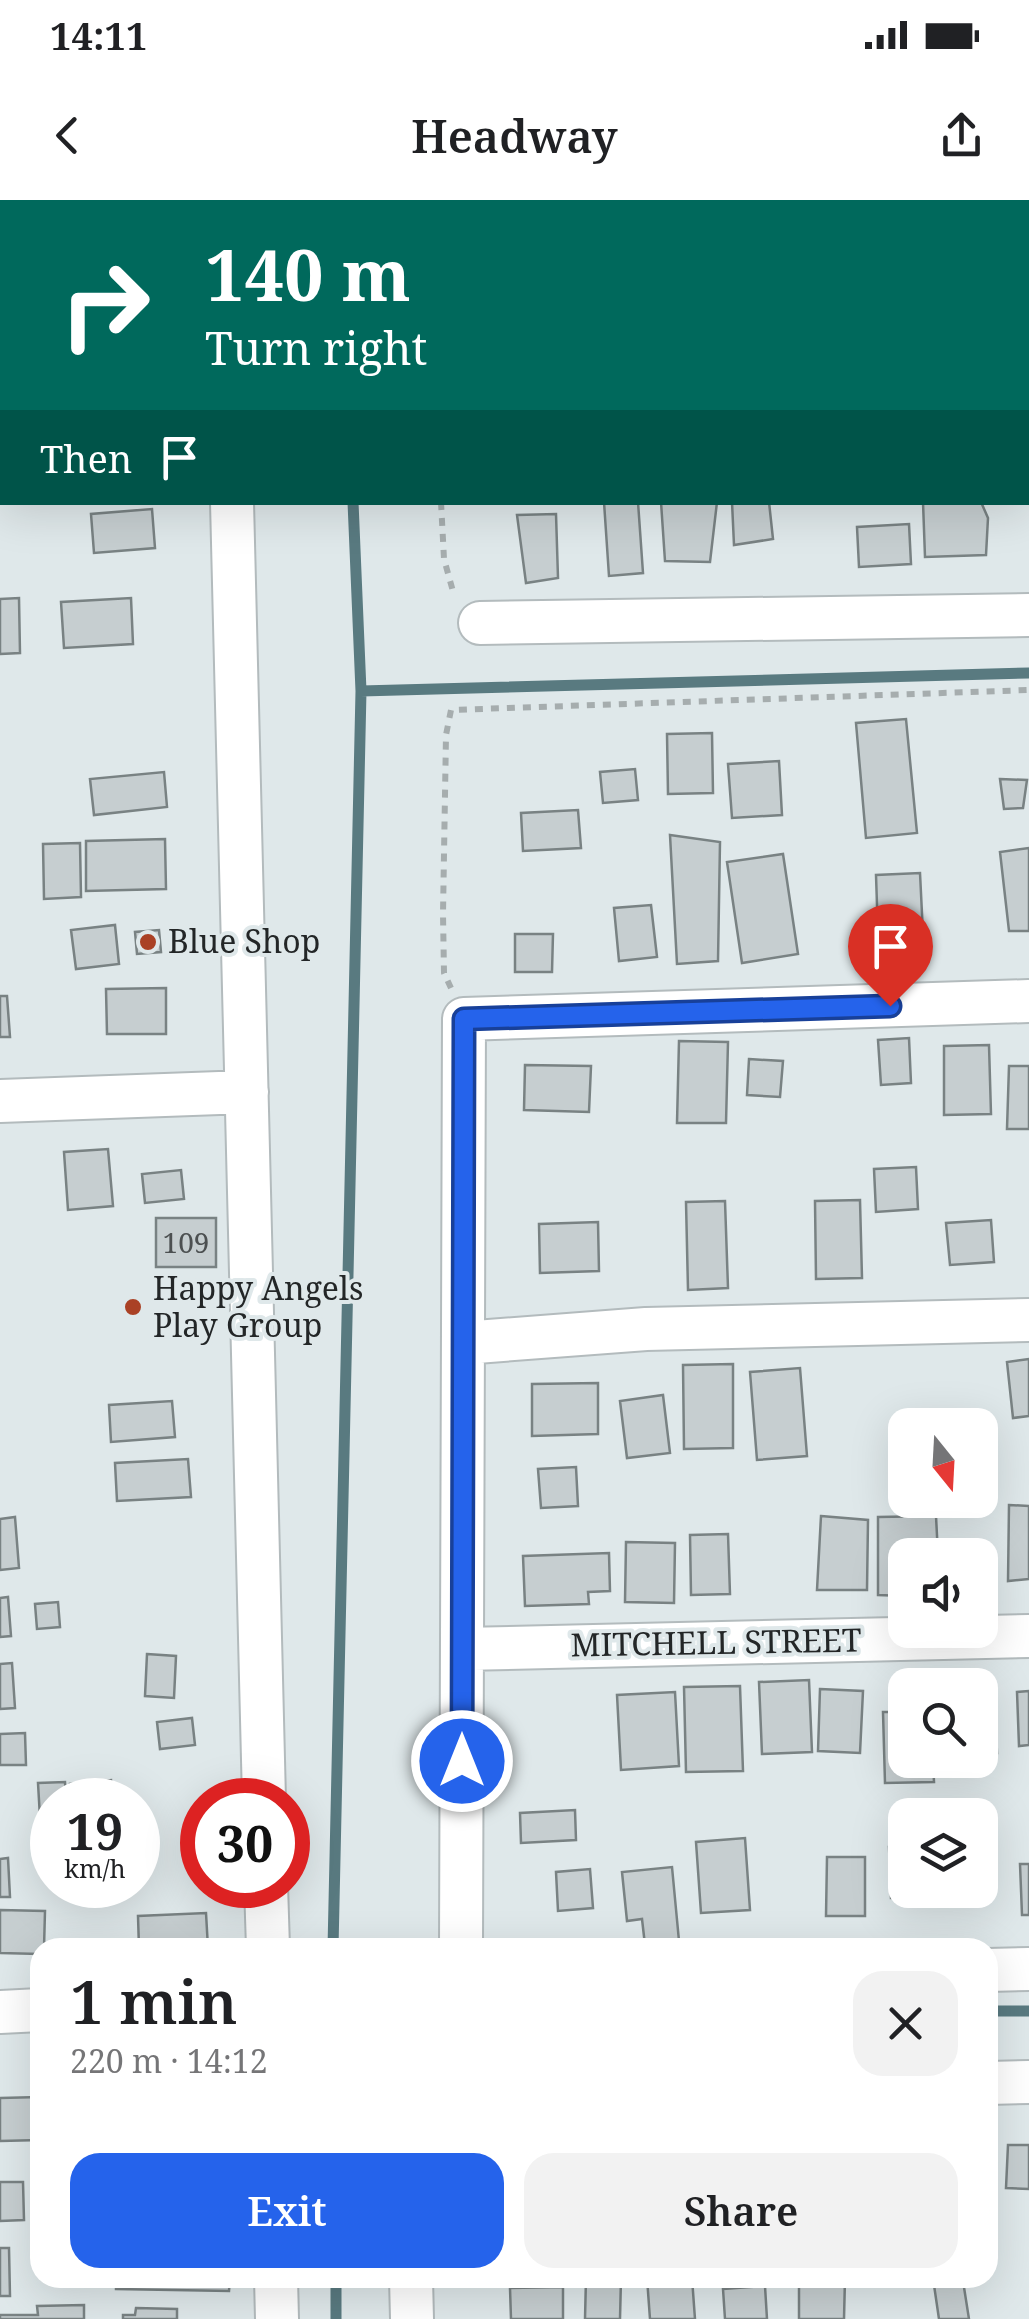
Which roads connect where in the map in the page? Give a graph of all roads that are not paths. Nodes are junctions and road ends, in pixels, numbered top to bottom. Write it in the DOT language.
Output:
graph roads {
  1 [pos="232,505"];
  2 [pos="1029,614"];
  3 [pos="480,623"];
  4 [pos="1029,1001"];
  5 [pos="247,1092"];
  6 [pos="0,1101"];
  7 [pos="1029,1320"];
  8 [pos="463,1343"];
  9 [pos="1029,1636"];
  10 [pos="462,1649"];
  11 [pos="263,1778"];
  12 [pos="267,1908"];
  13 [pos="268,1938"];
  14 [pos="461,1938"];
  15 [pos="1029,1969"];
  16 [pos="998,1970"];
  17 [pos="30,2010"];
  18 [pos="0,2012"];
  19 [pos="1029,2082"];
  20 [pos="998,2083"];
  21 [pos="276,2288"];
  22 [pos="411,2288"];
  23 [pos="277,2319"];
  24 [pos="412,2319"];
  1 -- 5 [label="street"];
  2 -- 3 [label="street"];
  4 -- 8 [label="street"];
  5 -- 6 [label="street"];
  5 -- 11 [label="street"];
  7 -- 8 [label="street"];
  8 -- 10 [label="street"];
  9 -- 10 [label="street, MITCHELL STREET"];
  10 -- 14 [label="street"];
  12 -- 13 [label="street"];
  15 -- 16 [label="street"];
  17 -- 18 [label="street"];
  19 -- 20 [label="street"];
  21 -- 23 [label="street"];
  22 -- 24 [label="street"];
}
